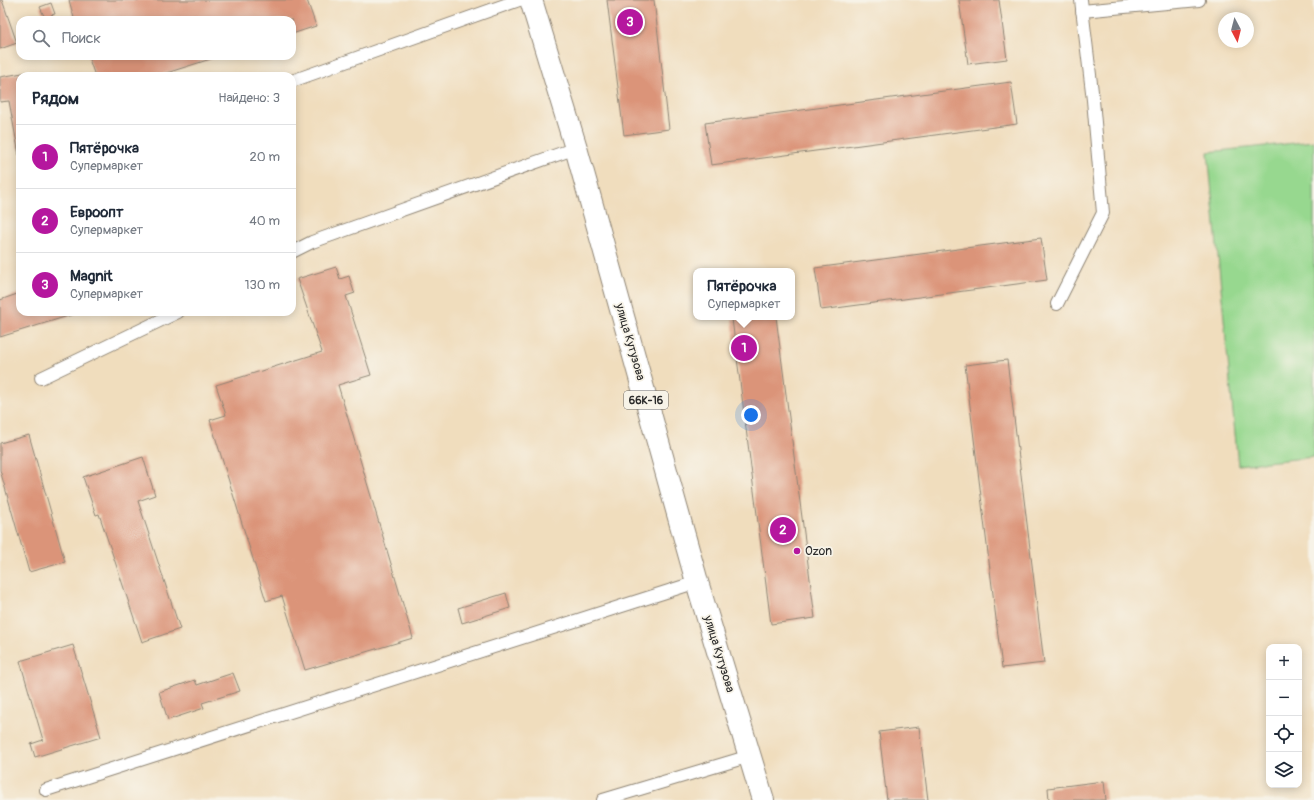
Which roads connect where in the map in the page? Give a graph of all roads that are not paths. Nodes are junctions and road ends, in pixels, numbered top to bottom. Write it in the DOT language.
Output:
graph roads {
  1 [pos="519,0"];
  2 [pos="531,0"];
  3 [pos="1199,0"];
  4 [pos="1082,5"];
  5 [pos="296,80"];
  6 [pos="576,148"];
  7 [pos="296,250"];
  8 [pos="1057,304"];
  9 [pos="170,316"];
  10 [pos="41,378"];
  11 [pos="697,582"];
  12 [pos="750,756"];
  13 [pos="46,790"];
  14 [pos="603,800"];
  15 [pos="763,800"];
  1 -- 5 [label="lane"];
  2 -- 6 [label="main road, улица Кутузова / 66К-16"];
  3 -- 4 [label="lane"];
  4 -- 8 [label="lane"];
  6 -- 7 [label="lane"];
  6 -- 11 [label="main road, улица Кутузова / 66К-16"];
  9 -- 10 [label="lane"];
  11 -- 12 [label="main road, улица Кутузова / 66К-16"];
  11 -- 13 [label="lane"];
  12 -- 14 [label="lane"];
  12 -- 15 [label="main road, улица Кутузова / 66К-16"];
}
